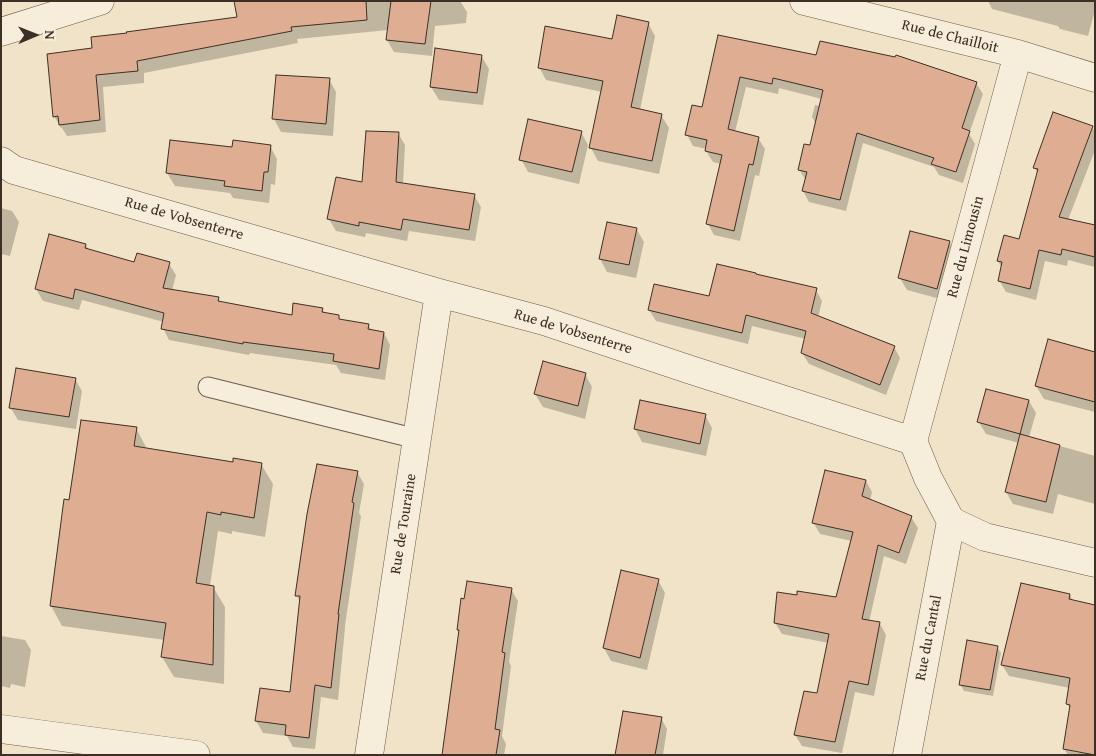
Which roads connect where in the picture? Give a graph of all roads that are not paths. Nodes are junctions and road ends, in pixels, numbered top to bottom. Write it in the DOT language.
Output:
graph roads {
  1 [pos="100,1"];
  2 [pos="804,1"];
  3 [pos="1,32"];
  4 [pos="1018,54"];
  5 [pos="1095,78"];
  6 [pos="1,161"];
  7 [pos="439,292"];
  8 [pos="208,387"];
  9 [pos="417,439"];
  10 [pos="913,441"];
  11 [pos="951,521"];
  12 [pos="1095,563"];
  13 [pos="1,729"];
  14 [pos="196,755"];
  15 [pos="370,755"];
  16 [pos="907,755"];
  1 -- 3 [label="street"];
  2 -- 4 [label="street, Rue de Chailloit"];
  4 -- 5 [label="street, Rue de Chailloit"];
  4 -- 10 [label="street, Rue du Limousin"];
  6 -- 7 [label="street, Rue de Vobsenterre"];
  7 -- 9 [label="street, Rue de Touraine"];
  7 -- 10 [label="street, Rue de Vobsenterre"];
  8 -- 9 [label="lane"];
  9 -- 15 [label="street, Rue de Touraine"];
  10 -- 11 [label="street"];
  11 -- 12 [label="street"];
  11 -- 16 [label="street, Rue du Cantal"];
  13 -- 14 [label="street"];
}
